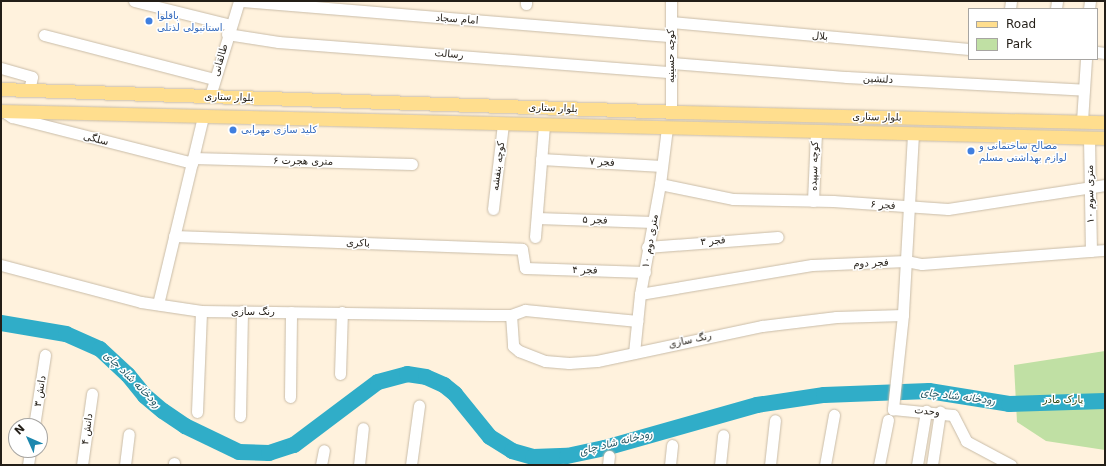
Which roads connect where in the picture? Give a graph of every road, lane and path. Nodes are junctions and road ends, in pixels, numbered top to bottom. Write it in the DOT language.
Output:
graph roads {
  1 [pos="134,1"];
  2 [pos="239,1"];
  3 [pos="242,1"];
  4 [pos="671,1"];
  5 [pos="671,22"];
  6 [pos="228,30"];
  7 [pos="44,35"];
  8 [pos="672,36"];
  9 [pos="968,49"];
  10 [pos="1086,60"];
  11 [pos="671,67"];
  12 [pos="1,68"];
  13 [pos="214,79"];
  14 [pos="1,89"];
  15 [pos="29,90"];
  16 [pos="1084,90"];
  17 [pos="207,96"];
  18 [pos="2,111"];
  19 [pos="657,111"];
  20 [pos="676,112"];
  21 [pos="205,117"];
  22 [pos="1084,121"];
  23 [pos="1105,122"];
  24 [pos="503,124"];
  25 [pos="544,125"];
  26 [pos="662,128"];
  27 [pos="681,129"];
  28 [pos="816,131"];
  29 [pos="913,134"];
  30 [pos="1085,138"];
  31 [pos="1105,138"];
  32 [pos="541,159"];
  33 [pos="193,161"];
  34 [pos="412,164"];
  35 [pos="662,166"];
  36 [pos="660,184"];
  37 [pos="1105,185"];
  38 [pos="1089,189"];
  39 [pos="813,201"];
  40 [pos="911,207"];
  41 [pos="493,209"];
  42 [pos="537,218"];
  43 [pos="653,222"];
  44 [pos="174,236"];
  45 [pos="535,237"];
  46 [pos="778,237"];
  47 [pos="647,247"];
  48 [pos="1105,250"];
  49 [pos="1091,251"];
  50 [pos="906,261"];
  51 [pos="1,265"];
  52 [pos="525,268"];
  53 [pos="644,272"];
  54 [pos="640,294"];
  55 [pos="158,304"];
  56 [pos="201,311"];
  57 [pos="242,312"];
  58 [pos="291,312"];
  59 [pos="342,312"];
  60 [pos="511,315"];
  61 [pos="903,315"];
  62 [pos="637,321"];
  63 [pos="634,353"];
  64 [pos="45,355"];
  65 [pos="340,374"];
  66 [pos="92,394"];
  67 [pos="290,396"];
  68 [pos="419,406"];
  69 [pos="926,411"];
  70 [pos="197,412"];
  71 [pos="940,412"];
  72 [pos="834,415"];
  73 [pos="240,416"];
  74 [pos="35,418"];
  75 [pos="775,420"];
  76 [pos="888,420"];
  77 [pos="363,428"];
  78 [pos="129,434"];
  79 [pos="723,435"];
  80 [pos="672,445"];
  81 [pos="324,450"];
  82 [pos="999,462"];
  83 [pos="82,465"];
  84 [pos="125,465"];
  85 [pos="321,465"];
  86 [pos="359,465"];
  87 [pos="411,465"];
  88 [pos="670,465"];
  89 [pos="720,465"];
  90 [pos="770,465"];
  91 [pos="825,465"];
  92 [pos="879,465"];
  93 [pos="917,465"];
  94 [pos="932,465"];
  95 [pos="1010,465"];
  1 -- 6 [label="street, رسالت"];
  2 -- 6 [label="street, طالقانی"];
  3 -- 8 [label="street, امام سجاد"];
  4 -- 5 [label="street, کوچه حسینیه"];
  5 -- 8 [label="street, کوچه حسینیه"];
  5 -- 9 [label="street, بلال"];
  6 -- 11 [label="street, رسالت"];
  6 -- 13 [label="street, طالقانی"];
  7 -- 13 [label="street"];
  8 -- 11 [label="street, کوچه حسینیه"];
  10 -- 16 [label="street"];
  11 -- 16 [label="street, دلنشین"];
  11 -- 20 [label="street, کوچه حسینیه"];
  12 -- 15 [label="street"];
  13 -- 17 [label="street, طالقانی"];
  14 -- 15 [label="main road, بلوار ستاری"];
  15 -- 17 [label="main road, بلوار ستاری"];
  16 -- 22 [label="street"];
  17 -- 19 [label="main road, بلوار ستاری"];
  17 -- 21 [label="main road"];
  17 -- 21 [label="main road"];
  18 -- 21 [label="main road, بلوار ستاری"];
  18 -- 33 [label="street, سلگی"];
  19 -- 20 [label="main road, بلوار ستاری"];
  19 -- 26 [label="main road"];
  20 -- 22 [label="main road, بلوار ستاری"];
  20 -- 27 [label="main road"];
  21 -- 24 [label="main road, بلوار ستاری"];
  21 -- 33 [label="street"];
  22 -- 23 [label="main road, بلوار ستاری"];
  22 -- 30 [label="main road"];
  22 -- 30 [label="main road"];
  24 -- 25 [label="main road, بلوار ستاری"];
  24 -- 41 [label="street, کوچه بنفشه"];
  25 -- 26 [label="main road, بلوار ستاری"];
  25 -- 32 [label="street"];
  26 -- 27 [label="main road, بلوار ستاری"];
  26 -- 35 [label="street, ۱۰ متری دوم"];
  27 -- 28 [label="main road, بلوار ستاری"];
  28 -- 29 [label="main road, بلوار ستاری"];
  28 -- 39 [label="street, کوچه سپیده"];
  29 -- 30 [label="main road, بلوار ستاری"];
  29 -- 40 [label="street"];
  30 -- 31 [label="main road, بلوار ستاری"];
  30 -- 38 [label="street, ۱۰ متری سوم"];
  32 -- 35 [label="street, فجر ۷"];
  32 -- 42 [label="street"];
  33 -- 34 [label="street, ۶ متری هجرت"];
  33 -- 44 [label="street"];
  35 -- 36 [label="street, ۱۰ متری دوم"];
  36 -- 39 [label="street, فجر ۶"];
  36 -- 43 [label="street, ۱۰ متری دوم"];
  37 -- 38 [label="street, فجر ۶"];
  38 -- 40 [label="street, فجر ۶"];
  38 -- 49 [label="street, ۱۰ متری سوم"];
  39 -- 40 [label="street, فجر ۶"];
  40 -- 50 [label="street"];
  42 -- 43 [label="street, فجر ۵"];
  42 -- 45 [label="street"];
  43 -- 47 [label="street, ۱۰ متری دوم"];
  44 -- 52 [label="street, باکری"];
  44 -- 55 [label="street"];
  46 -- 47 [label="street, فجر ۳"];
  47 -- 53 [label="street, ۱۰ متری دوم"];
  48 -- 49 [label="street, فجر دوم"];
  49 -- 50 [label="street, فجر دوم"];
  50 -- 54 [label="street, فجر دوم"];
  50 -- 61 [label="street"];
  51 -- 55 [label="street, رنگ سازی"];
  52 -- 53 [label="street, فجر ۴"];
  53 -- 54 [label="street, ۱۰ متری دوم"];
  54 -- 62 [label="street, ۱۰ متری دوم"];
  55 -- 56 [label="street, رنگ سازی"];
  56 -- 57 [label="street, رنگ سازی"];
  56 -- 70 [label="street"];
  57 -- 58 [label="street, رنگ سازی"];
  57 -- 73 [label="street"];
  58 -- 59 [label="street, رنگ سازی"];
  58 -- 67 [label="street"];
  59 -- 60 [label="street, رنگ سازی"];
  59 -- 65 [label="street"];
  60 -- 62 [label="street, رنگ سازی"];
  60 -- 63 [label="street, رنگ سازی"];
  61 -- 63 [label="street, رنگ سازی"];
  61 -- 69 [label="street, وحدت"];
  62 -- 63 [label="street, ۱۰ متری دوم"];
  64 -- 74 [label="street, دانش ۳"];
  66 -- 83 [label="street, دانش ۴"];
  68 -- 87 [label="street"];
  69 -- 71 [label="street, وحدت"];
  69 -- 93 [label="street"];
  71 -- 82 [label="street, وحدت"];
  71 -- 94 [label="street"];
  72 -- 91 [label="street"];
  75 -- 90 [label="street"];
  76 -- 92 [label="street"];
  77 -- 86 [label="street"];
  78 -- 84 [label="street"];
  79 -- 89 [label="street"];
  80 -- 88 [label="street"];
  81 -- 85 [label="street"];
  82 -- 95 [label="street, وحدت"];
}
